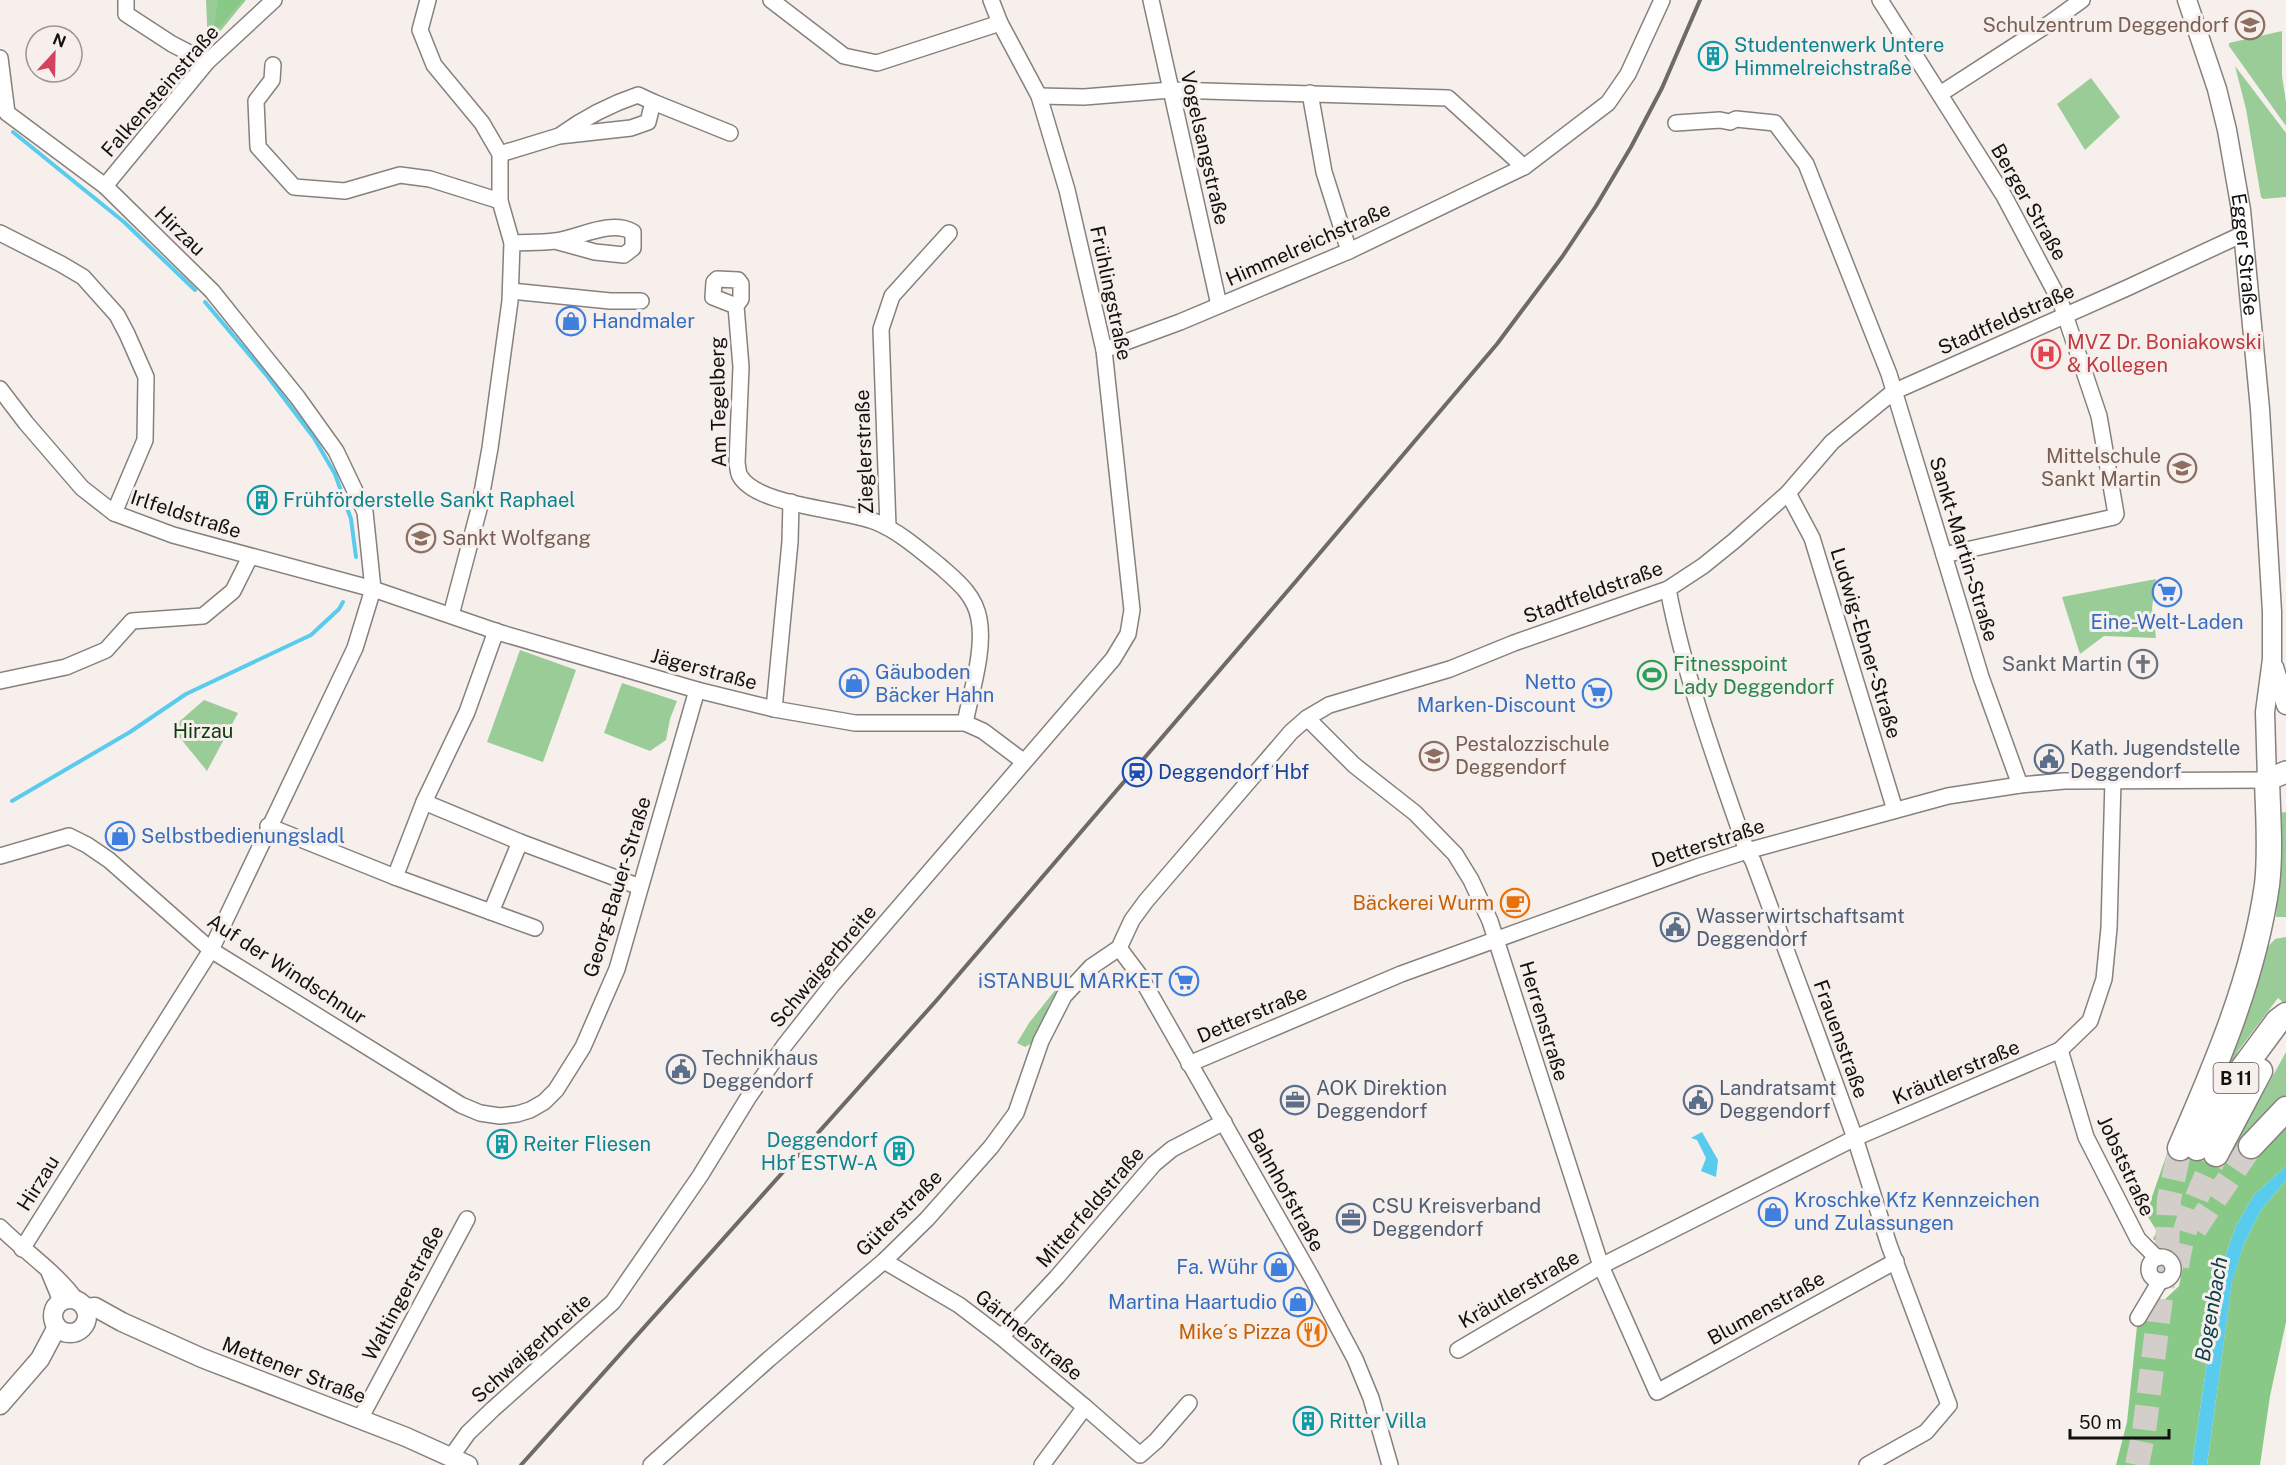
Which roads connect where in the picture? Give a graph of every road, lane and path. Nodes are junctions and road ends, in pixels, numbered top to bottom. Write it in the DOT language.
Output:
graph roads {
  1 [pos="126,0"];
  2 [pos="274,0"];
  3 [pos="428,0"];
  4 [pos="771,0"];
  5 [pos="990,0"];
  6 [pos="1151,0"];
  7 [pos="1662,0"];
  8 [pos="1880,0"];
  9 [pos="2082,0"];
  10 [pos="2187,0"];
  11 [pos="1000,23"];
  12 [pos="0,58"];
  13 [pos="207,62"];
  14 [pos="273,65"];
  15 [pos="1171,90"];
  16 [pos="1310,93"];
  17 [pos="1940,94"];
  18 [pos="1039,96"];
  19 [pos="653,102"];
  20 [pos="1676,123"];
  21 [pos="730,133"];
  22 [pos="559,136"];
  23 [pos="500,154"];
  24 [pos="1524,167"];
  25 [pos="105,186"];
  26 [pos="500,201"];
  27 [pos="0,233"];
  28 [pos="949,233"];
  29 [pos="2243,234"];
  30 [pos="555,241"];
  31 [pos="512,243"];
  32 [pos="1349,251"];
  33 [pos="511,291"];
  34 [pos="641,301"];
  35 [pos="1219,305"];
  36 [pos="736,306"];
  37 [pos="2065,316"];
  38 [pos="1104,350"];
  39 [pos="0,389"];
  40 [pos="1893,392"];
  41 [pos="1788,493"];
  42 [pos="791,502"];
  43 [pos="114,513"];
  44 [pos="888,527"];
  45 [pos="1944,555"];
  46 [pos="250,557"];
  47 [pos="374,589"];
  48 [pos="1668,589"];
  49 [pos="1132,610"];
  50 [pos="451,615"];
  51 [pos="496,631"];
  52 [pos="2272,659"];
  53 [pos="0,681"];
  54 [pos="697,690"];
  55 [pos="2286,705"];
  56 [pos="774,710"];
  57 [pos="1307,718"];
  58 [pos="964,723"];
  59 [pos="1023,761"];
  60 [pos="2280,779"];
  61 [pos="2113,780"];
  62 [pos="2020,785"];
  63 [pos="424,802"];
  64 [pos="1895,810"];
  65 [pos="268,826"];
  66 [pos="520,842"];
  67 [pos="1747,851"];
  68 [pos="0,856"];
  69 [pos="395,877"];
  70 [pos="640,887"];
  71 [pos="491,912"];
  72 [pos="535,928"];
  73 [pos="1496,939"];
  74 [pos="1119,948"];
  75 [pos="211,950"];
  76 [pos="2286,1015"];
  77 [pos="2286,1029"];
  78 [pos="2060,1050"];
  79 [pos="1189,1064"];
  80 [pos="461,1105"];
  81 [pos="2286,1109"];
  82 [pos="1224,1122"];
  83 [pos="1855,1138"];
  84 [pos="2251,1146"];
  85 [pos="2198,1150"];
  86 [pos="467,1220"];
  87 [pos="0,1227"];
  88 [pos="22,1249"];
  89 [pos="884,1261"];
  90 [pos="1896,1261"];
  91 [pos="1601,1266"];
  92 [pos="77,1308"];
  93 [pos="2138,1318"];
  94 [pos="62,1330"];
  95 [pos="1001,1337"];
  96 [pos="1458,1350"];
  97 [pos="1657,1392"];
  98 [pos="1188,1403"];
  99 [pos="0,1405"];
  100 [pos="1085,1407"];
  101 [pos="360,1419"];
  102 [pos="451,1457"];
  103 [pos="468,1465"];
  104 [pos="651,1465"];
  105 [pos="1042,1465"];
  106 [pos="1390,1465"];
  107 [pos="1867,1465"];
  1 -- 13 [label="street"];
  2 -- 13 [label="street, Falkensteinstraße"];
  3 -- 23 [label="street"];
  4 -- 11 [label="street"];
  5 -- 11 [label="street, Frühlingstraße"];
  6 -- 15 [label="street, Vogelsangstraße"];
  7 -- 24 [label="street, Himmelreichstraße"];
  8 -- 17 [label="street, Berger Straße"];
  9 -- 17 [label="street"];
  10 -- 29 [label="street, Egger Straße"];
  11 -- 18 [label="street, Frühlingstraße"];
  12 -- 25 [label="street, Hirzau"];
  13 -- 25 [label="street, Falkensteinstraße"];
  14 -- 26 [label="street"];
  15 -- 16 [label="street"];
  15 -- 18 [label="street"];
  15 -- 35 [label="street, Vogelsangstraße"];
  16 -- 24 [label="street"];
  16 -- 32 [label="street"];
  17 -- 37 [label="street, Berger Straße"];
  18 -- 38 [label="street, Frühlingstraße"];
  19 -- 21 [label="street"];
  19 -- 22 [label="street"];
  19 -- 22 [label="street"];
  20 -- 40 [label="street, Sankt-Martin-Straße"];
  22 -- 23 [label="street"];
  23 -- 26 [label="street"];
  24 -- 32 [label="street, Himmelreichstraße"];
  25 -- 47 [label="street, Hirzau"];
  26 -- 31 [label="street"];
  27 -- 43 [label="street"];
  28 -- 44 [label="street, Zieglerstraße"];
  29 -- 37 [label="street, Stadtfeldstraße"];
  29 -- 52 [label="street, Egger Straße"];
  30 -- 31 [label="street"];
  31 -- 33 [label="street"];
  32 -- 35 [label="street, Himmelreichstraße"];
  33 -- 34 [label="street"];
  33 -- 50 [label="street"];
  35 -- 38 [label="street, Himmelreichstraße"];
  36 -- 42 [label="street, Am Tegelberg"];
  37 -- 40 [label="street, Stadtfeldstraße"];
  37 -- 45 [label="street, Berger Straße"];
  38 -- 49 [label="street, Frühlingstraße"];
  39 -- 43 [label="street, Irlfeldstraße"];
  40 -- 41 [label="street, Stadtfeldstraße"];
  40 -- 45 [label="street, Sankt-Martin-Straße"];
  41 -- 48 [label="street, Stadtfeldstraße"];
  41 -- 64 [label="street, Ludwig-Ebner-Straße"];
  42 -- 44 [label="street, Am Tegelberg"];
  42 -- 56 [label="street"];
  43 -- 46 [label="street, Irlfeldstraße"];
  44 -- 58 [label="street, Zieglerstraße"];
  45 -- 62 [label="street, Sankt-Martin-Straße"];
  46 -- 47 [label="street, Irlfeldstraße"];
  46 -- 53 [label="street"];
  47 -- 50 [label="street, Jägerstraße"];
  47 -- 65 [label="street, Hirzau"];
  48 -- 57 [label="street, Stadtfeldstraße"];
  48 -- 67 [label="street, Frauenstraße"];
  49 -- 59 [label="street, Schwaigerbreite"];
  50 -- 51 [label="street, Jägerstraße"];
  51 -- 54 [label="street, Jägerstraße"];
  51 -- 63 [label="street"];
  52 -- 55 [label="street, Egger Straße"];
  52 -- 60 [label="street, Egger Straße"];
  54 -- 56 [label="street, Jägerstraße"];
  54 -- 70 [label="street, Georg-Bauer-Straße"];
  56 -- 58 [label="street, Jägerstraße"];
  57 -- 73 [label="street, Herrenstraße"];
  57 -- 74 [label="street, Stadtfeldstraße"];
  58 -- 59 [label="street, Jägerstraße"];
  59 -- 102 [label="street, Schwaigerbreite"];
  60 -- 61 [label="street, Detterstraße"];
  60 -- 85 [label="highway"];
  61 -- 62 [label="street, Detterstraße"];
  61 -- 78 [label="street, Kräutlerstraße"];
  62 -- 64 [label="street, Detterstraße"];
  63 -- 66 [label="street"];
  63 -- 69 [label="street"];
  64 -- 67 [label="street, Detterstraße"];
  65 -- 69 [label="street"];
  65 -- 75 [label="street, Hirzau"];
  66 -- 70 [label="street"];
  66 -- 71 [label="street"];
  67 -- 73 [label="street, Detterstraße"];
  67 -- 83 [label="street, Frauenstraße"];
  68 -- 75 [label="street, Auf der Windschnur"];
  69 -- 71 [label="street"];
  70 -- 80 [label="street, Georg-Bauer-Straße"];
  71 -- 72 [label="street"];
  73 -- 79 [label="street, Detterstraße"];
  73 -- 91 [label="street, Herrenstraße"];
  74 -- 79 [label="street, Bahnhofstraße"];
  74 -- 89 [label="street, Güterstraße"];
  75 -- 80 [label="street, Auf der Windschnur"];
  75 -- 88 [label="street, Hirzau"];
  76 -- 85 [label="highway, B 11"];
  77 -- 85 [label="highway, B 11"];
  78 -- 83 [label="street, Kräutlerstraße"];
  78 -- 93 [label="street, Jobststraße"];
  79 -- 82 [label="street, Bahnhofstraße"];
  81 -- 84 [label="highway"];
  82 -- 95 [label="street, Mitterfeldstraße"];
  82 -- 106 [label="street, Bahnhofstraße"];
  83 -- 90 [label="street, Frauenstraße"];
  83 -- 91 [label="street, Kräutlerstraße"];
  86 -- 101 [label="street, Waltingerstraße"];
  87 -- 88 [label="street"];
  88 -- 92 [label="street"];
  89 -- 95 [label="street, Gärtnerstraße"];
  89 -- 104 [label="street, Güterstraße"];
  90 -- 97 [label="street, Blumenstraße"];
  90 -- 107 [label="street, Frauenstraße"];
  91 -- 96 [label="street, Kräutlerstraße"];
  91 -- 97 [label="street, Herrenstraße"];
  92 -- 94 [label="street"];
  92 -- 94 [label="street"];
  92 -- 101 [label="street, Mettener Straße"];
  94 -- 99 [label="street"];
  95 -- 100 [label="street, Gärtnerstraße"];
  98 -- 100 [label="street"];
  100 -- 105 [label="street, Gärtnerstraße"];
  101 -- 102 [label="street, Mettener Straße"];
  102 -- 103 [label="street, Mettener Straße"];
}
